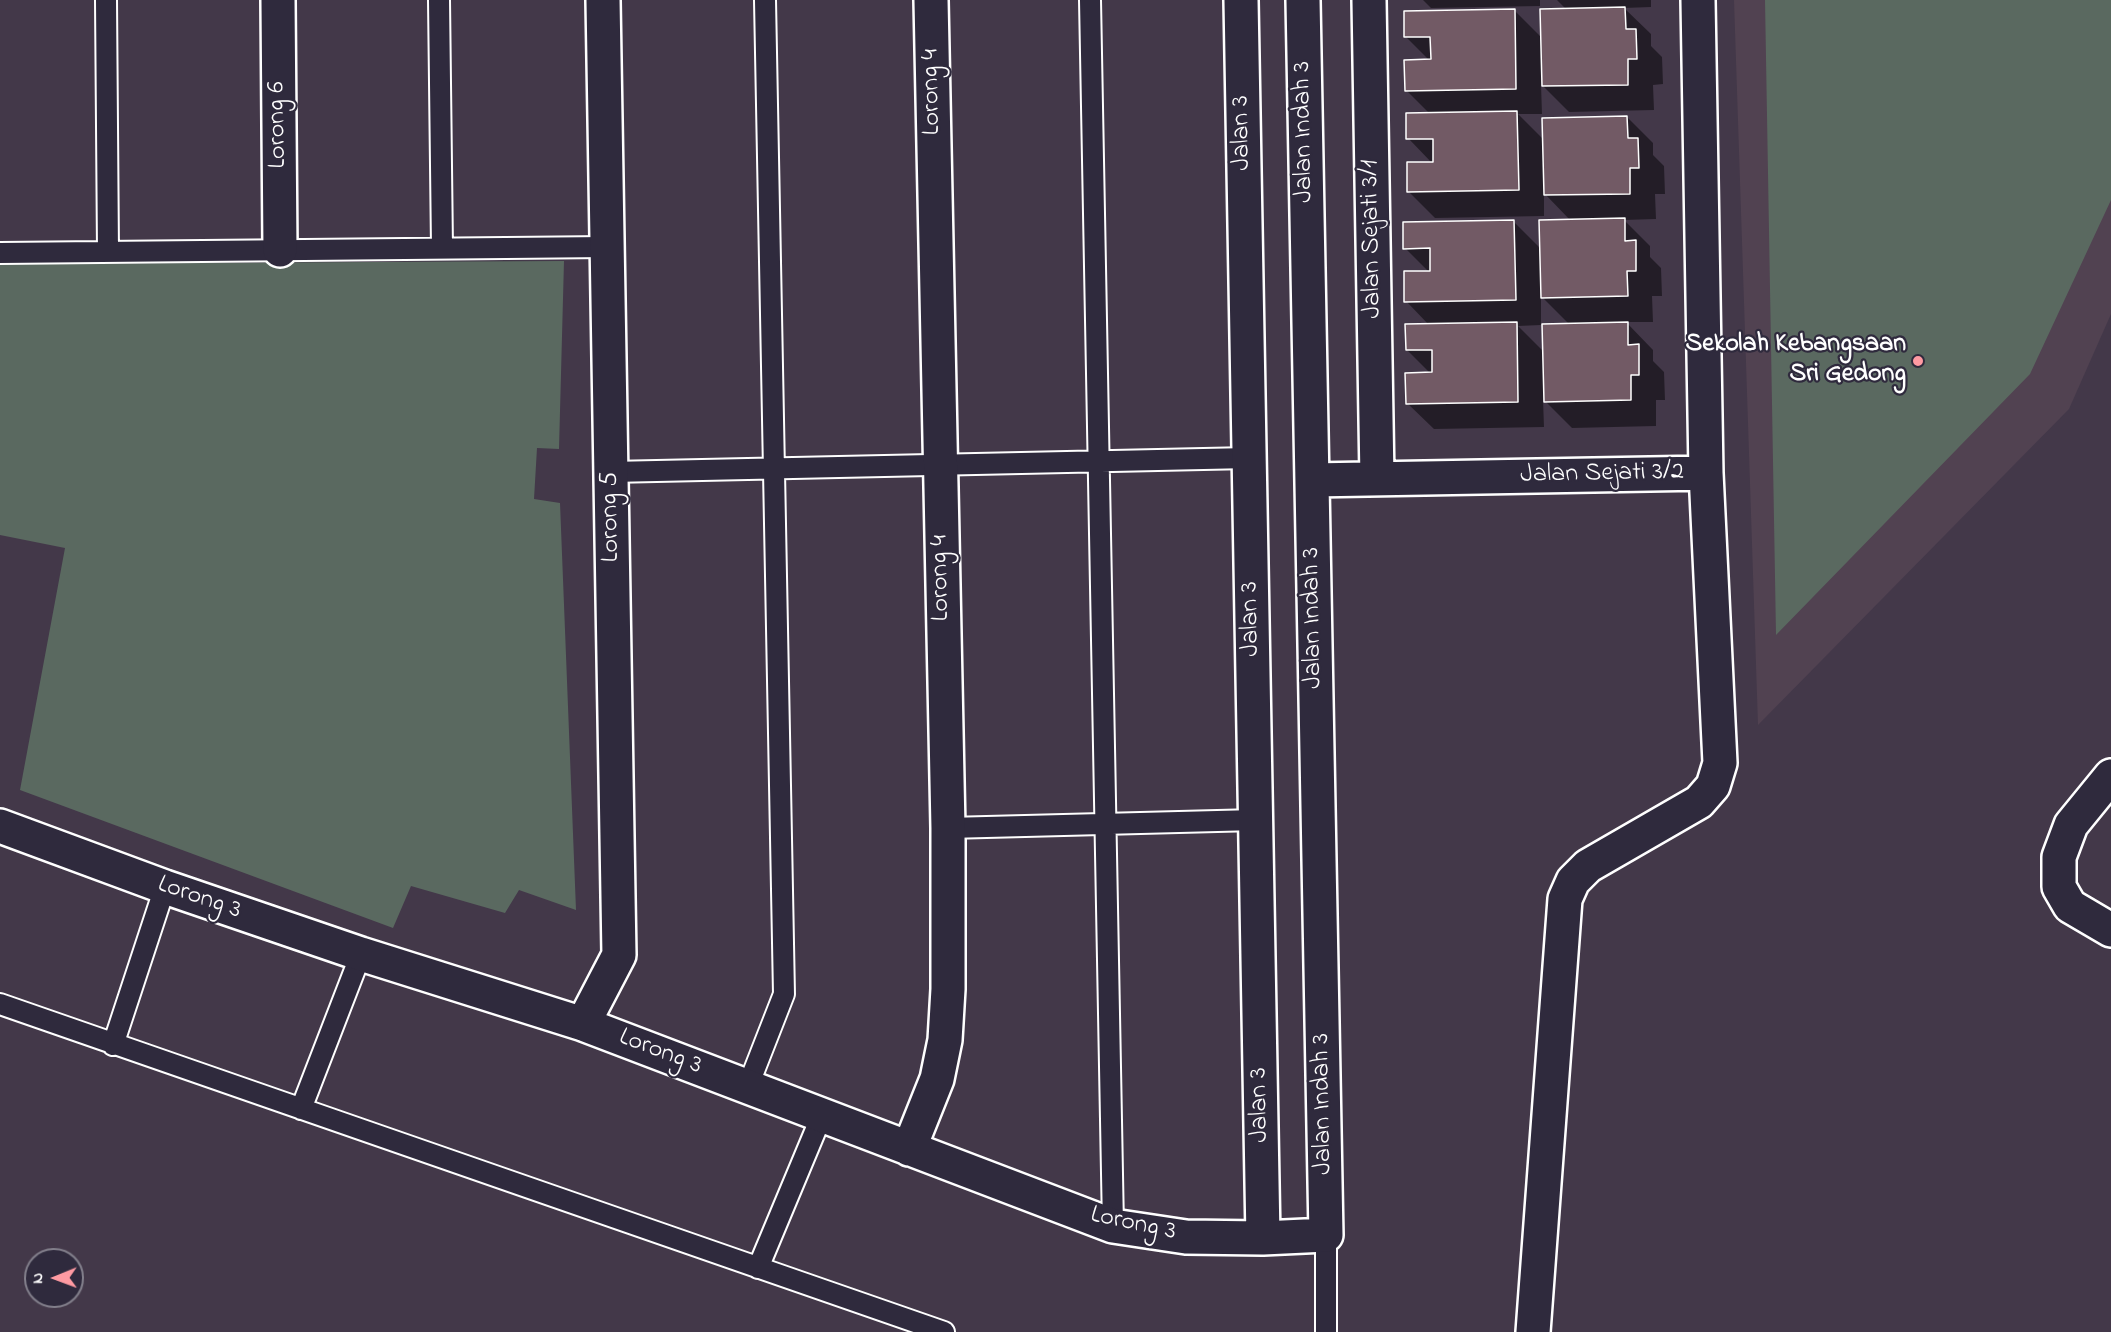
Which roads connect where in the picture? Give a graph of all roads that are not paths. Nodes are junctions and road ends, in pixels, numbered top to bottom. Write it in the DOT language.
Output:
graph roads {
  1 [pos="106,0"];
  2 [pos="278,0"];
  3 [pos="439,0"];
  4 [pos="603,0"];
  5 [pos="765,0"];
  6 [pos="931,0"];
  7 [pos="1090,0"];
  8 [pos="1241,0"];
  9 [pos="1303,0"];
  10 [pos="1369,0"];
  11 [pos="1698,0"];
  12 [pos="607,246"];
  13 [pos="442,248"];
  14 [pos="280,250"];
  15 [pos="108,252"];
  16 [pos="0,253"];
  17 [pos="1249,458"];
  18 [pos="1098,462"];
  19 [pos="940,465"];
  20 [pos="774,469"];
  21 [pos="611,472"];
  22 [pos="1706,474"];
  23 [pos="1377,479"];
  24 [pos="1312,480"];
  25 [pos="2111,776"];
  26 [pos="1256,820"];
  27 [pos="1105,825"];
  28 [pos="0,826"];
  29 [pos="948,828"];
  30 [pos="165,887"];
  31 [pos="2111,930"];
  32 [pos="361,954"];
  33 [pos="0,1004"];
  34 [pos="583,1024"];
  35 [pos="113,1045"];
  36 [pos="747,1086"];
  37 [pos="301,1109"];
  38 [pos="822,1115"];
  39 [pos="909,1149"];
  40 [pos="1113,1226"];
  41 [pos="1326,1235"];
  42 [pos="1263,1238"];
  43 [pos="758,1268"];
  44 [pos="944,1332"];
  45 [pos="1326,1332"];
  46 [pos="1533,1332"];
  1 -- 15 [label="lane"];
  2 -- 14 [label="street, Lorong 6"];
  3 -- 13 [label="lane"];
  4 -- 12 [label="street, Lorong 5"];
  5 -- 20 [label="lane"];
  6 -- 19 [label="street, Lorong 4"];
  7 -- 18 [label="lane"];
  8 -- 17 [label="street, Jalan 3"];
  9 -- 24 [label="street, Jalan Indah 3"];
  10 -- 23 [label="street, Jalan Sejati 3/1"];
  11 -- 22 [label="street, Jalan Sejati 3/2"];
  12 -- 13 [label="lane"];
  12 -- 21 [label="street, Lorong 5"];
  13 -- 14 [label="lane"];
  14 -- 15 [label="lane"];
  15 -- 16 [label="lane"];
  17 -- 18 [label="lane"];
  17 -- 26 [label="street, Jalan 3"];
  18 -- 19 [label="lane"];
  18 -- 27 [label="lane"];
  19 -- 20 [label="lane"];
  19 -- 29 [label="street, Lorong 4"];
  20 -- 21 [label="lane"];
  20 -- 36 [label="lane"];
  21 -- 34 [label="street, Lorong 5"];
  22 -- 23 [label="street, Jalan Sejati 3/2"];
  22 -- 46 [label="street"];
  23 -- 24 [label="street, Jalan Sejati 3/2"];
  24 -- 41 [label="street, Jalan Indah 3"];
  25 -- 31 [label="street"];
  26 -- 27 [label="lane"];
  26 -- 42 [label="street, Jalan 3"];
  27 -- 29 [label="lane"];
  27 -- 40 [label="lane"];
  28 -- 30 [label="street, Lorong 3"];
  29 -- 39 [label="street, Lorong 4"];
  30 -- 32 [label="street, Lorong 3"];
  30 -- 35 [label="lane"];
  32 -- 34 [label="street, Lorong 3"];
  32 -- 37 [label="lane"];
  33 -- 35 [label="lane"];
  34 -- 36 [label="street, Lorong 3"];
  35 -- 37 [label="lane"];
  36 -- 38 [label="street, Lorong 3"];
  37 -- 43 [label="lane"];
  38 -- 39 [label="street, Lorong 3"];
  38 -- 43 [label="lane"];
  39 -- 40 [label="street, Lorong 3"];
  40 -- 42 [label="street, Lorong 3"];
  41 -- 42 [label="street, Lorong 3"];
  41 -- 45 [label="lane"];
  43 -- 44 [label="lane"];
}
